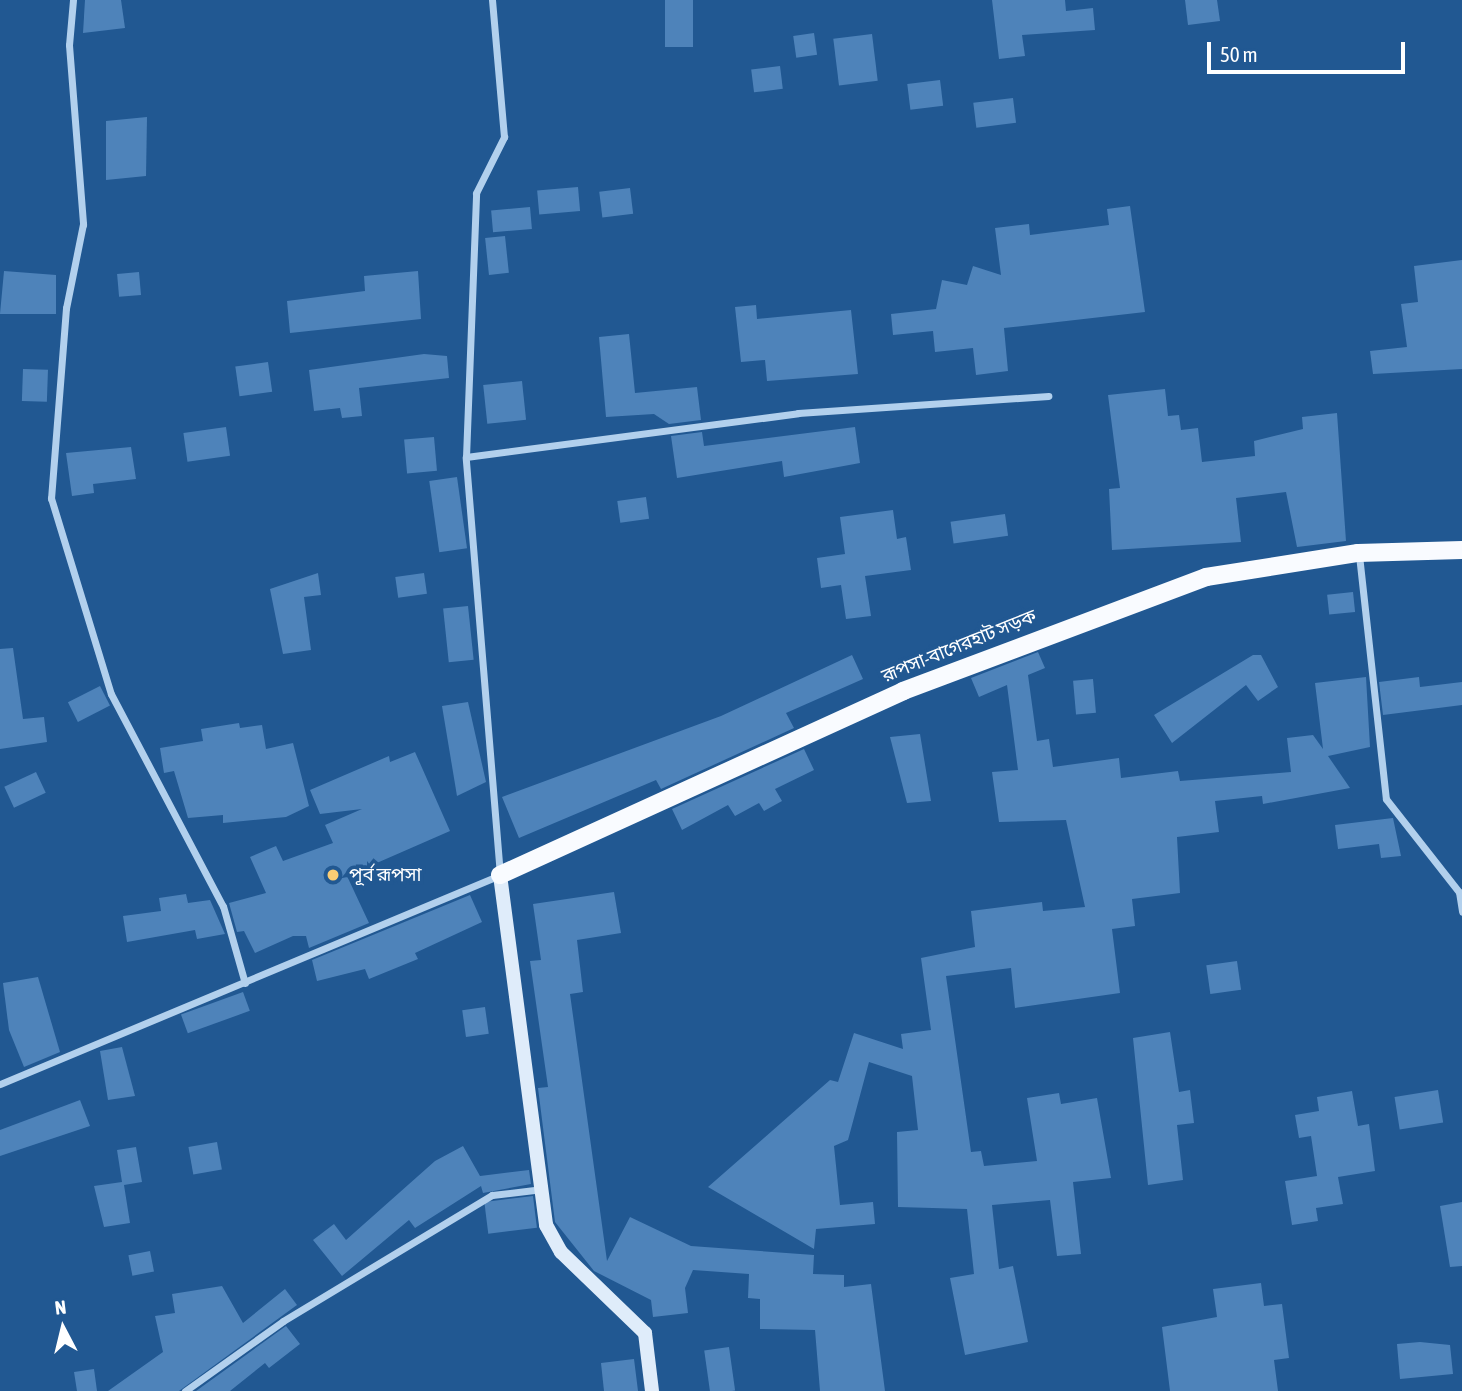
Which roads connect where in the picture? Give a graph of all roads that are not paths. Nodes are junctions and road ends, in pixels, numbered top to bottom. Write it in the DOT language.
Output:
graph roads {
  1 [pos="73,0"];
  2 [pos="492,0"];
  3 [pos="1048,396"];
  4 [pos="466,457"];
  5 [pos="1462,550"];
  6 [pos="1359,553"];
  7 [pos="500,875"];
  8 [pos="1462,912"];
  9 [pos="245,983"];
  10 [pos="0,1084"];
  11 [pos="544,1189"];
  12 [pos="185,1391"];
  13 [pos="652,1391"];
  1 -- 9 [label="street"];
  2 -- 4 [label="street"];
  3 -- 4 [label="street"];
  4 -- 7 [label="street"];
  5 -- 6 [label="main road, রূপসা-বাগেরহাট সড়ক"];
  6 -- 7 [label="main road, রূপসা-বাগেরহাট সড়ক"];
  6 -- 8 [label="street"];
  7 -- 9 [label="street"];
  7 -- 11 [label="main road"];
  9 -- 10 [label="street"];
  11 -- 12 [label="street"];
  11 -- 13 [label="main road"];
}
